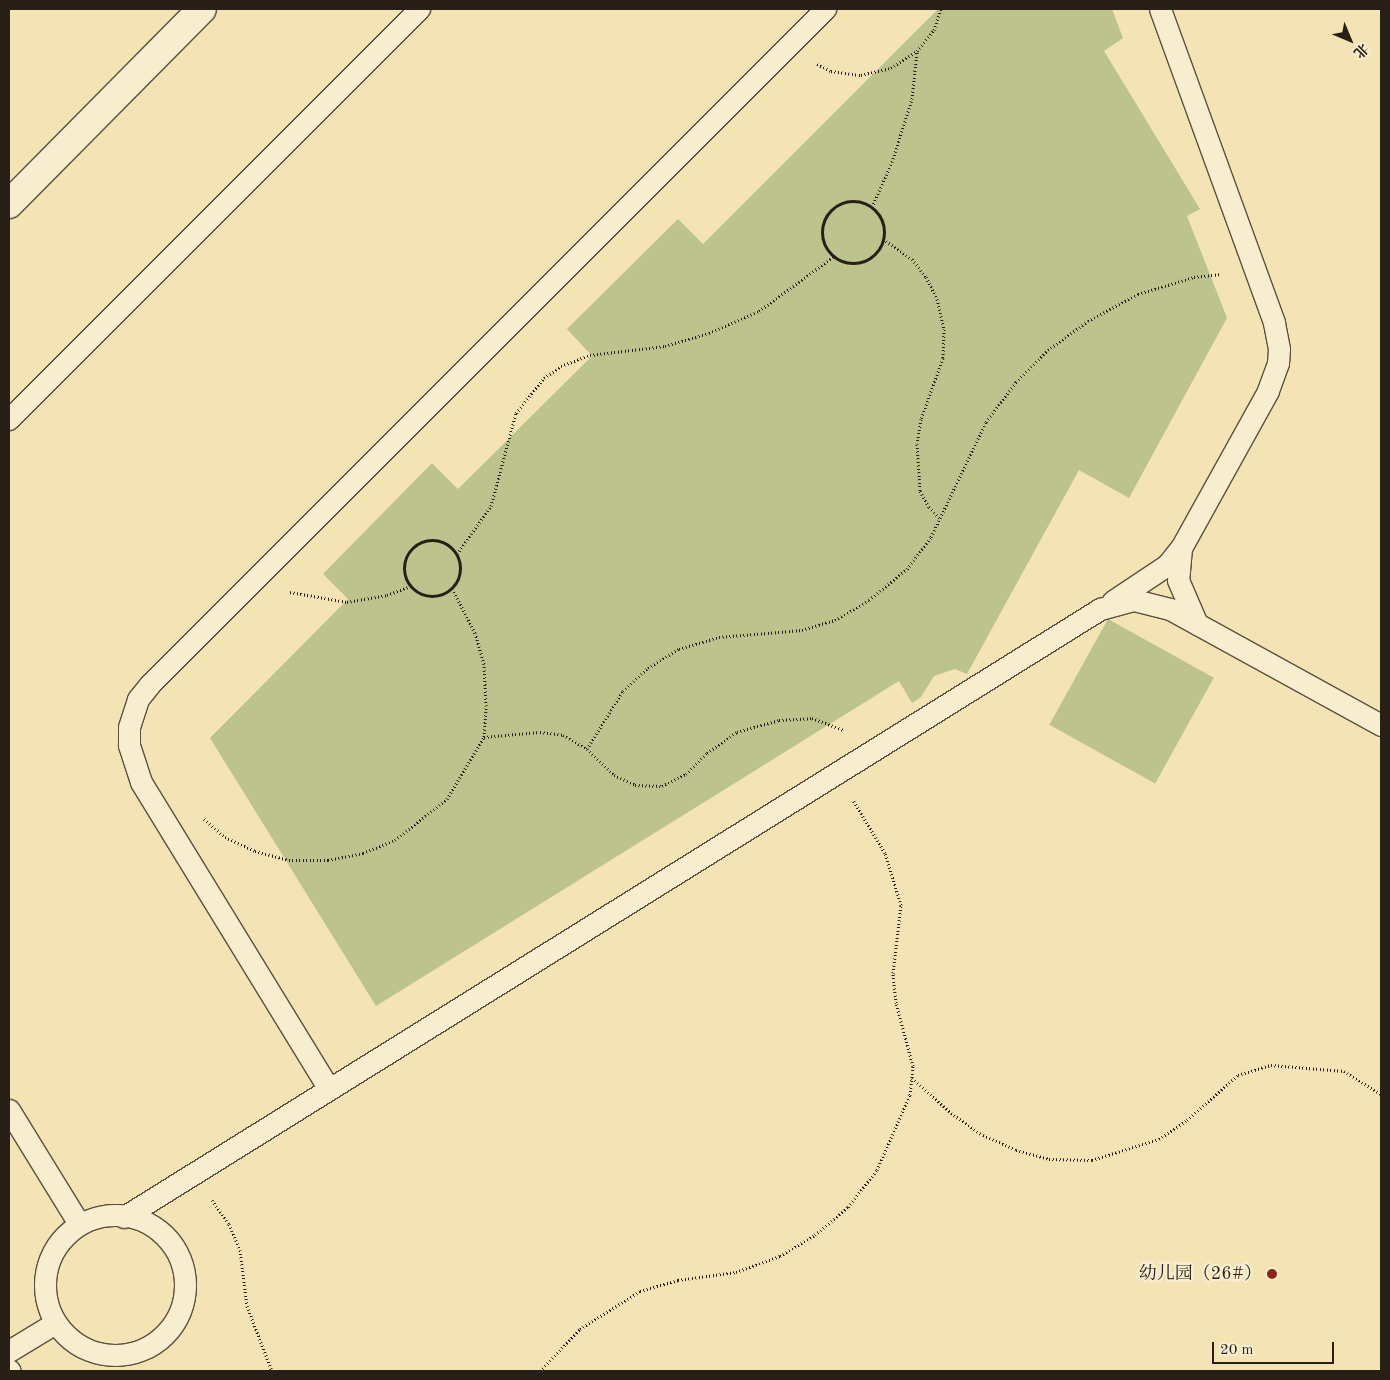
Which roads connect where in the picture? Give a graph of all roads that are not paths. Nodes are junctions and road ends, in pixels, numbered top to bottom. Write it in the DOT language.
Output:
graph roads {
  1 [pos="202,9"];
  2 [pos="419,9"];
  3 [pos="825,9"];
  4 [pos="1160,9"];
  5 [pos="9,204"];
  6 [pos="9,419"];
  7 [pos="1181,548"];
  8 [pos="1100,609"];
  9 [pos="1198,625"];
  10 [pos="1381,725"];
  11 [pos="329,1089"];
  12 [pos="9,1110"];
  13 [pos="124,1217"];
  14 [pos="79,1224"];
  15 [pos="55,1323"];
  16 [pos="9,1351"];
  1 -- 5 [label="street"];
  2 -- 6 [label="lane"];
  3 -- 11 [label="lane"];
  4 -- 7 [label="lane"];
  7 -- 8 [label="lane"];
  7 -- 9 [label="lane"];
  8 -- 9 [label="lane"];
  8 -- 11 [label="lane"];
  9 -- 10 [label="lane"];
  11 -- 13 [label="lane"];
  12 -- 14 [label="lane"];
  13 -- 14 [label="lane"];
  13 -- 15 [label="lane"];
  14 -- 15 [label="lane"];
  15 -- 16 [label="lane"];
}
